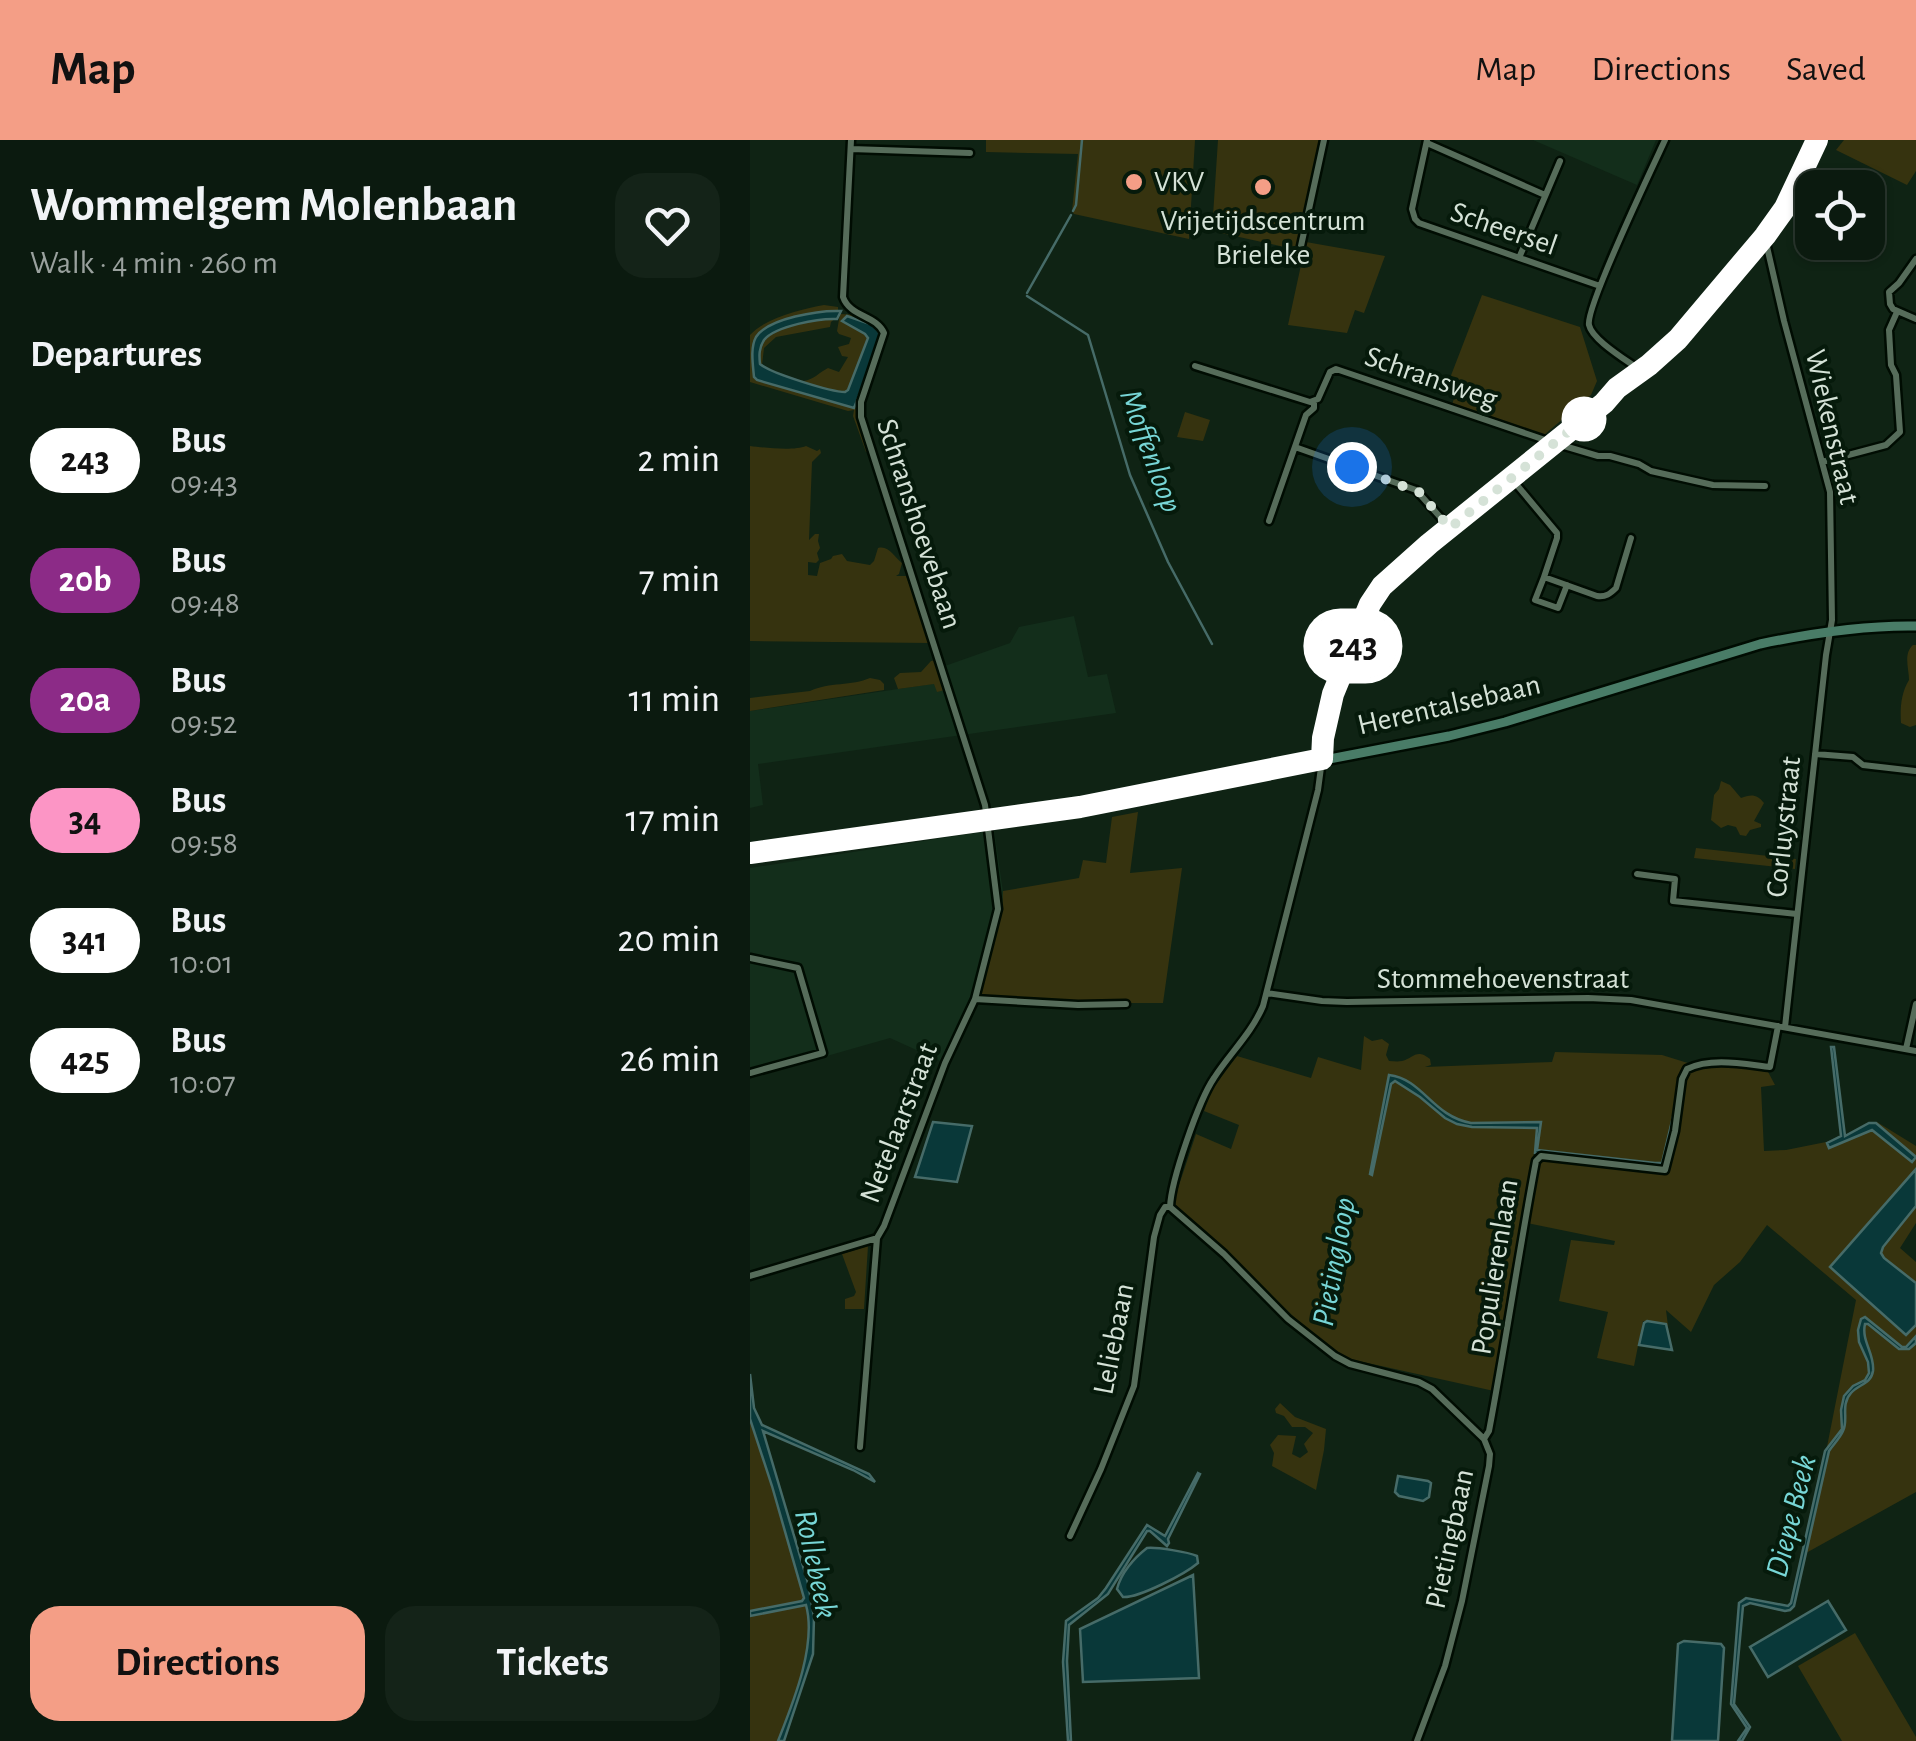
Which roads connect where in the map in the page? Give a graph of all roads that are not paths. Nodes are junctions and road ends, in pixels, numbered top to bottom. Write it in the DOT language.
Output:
graph roads {
  1 [pos="1324,140"];
  2 [pos="1665,140"];
  3 [pos="1816,140"];
  4 [pos="1427,141"];
  5 [pos="851,145"];
  6 [pos="970,153"];
  7 [pos="1560,161"];
  8 [pos="1545,195"];
  9 [pos="1765,236"];
  10 [pos="1301,246"];
  11 [pos="1519,258"];
  12 [pos="1916,260"];
  13 [pos="1600,286"];
  14 [pos="1898,312"];
  15 [pos="1916,319"];
  16 [pos="1195,366"];
  17 [pos="1641,371"];
  18 [pos="1314,401"];
  19 [pos="1554,443"];
  20 [pos="1295,448"];
  21 [pos="1822,462"];
  22 [pos="1511,478"];
  23 [pos="1765,486"];
  24 [pos="1269,521"];
  25 [pos="1450,528"];
  26 [pos="1631,538"];
  27 [pos="1544,577"];
  28 [pos="1567,585"];
  29 [pos="1916,626"];
  30 [pos="1830,631"];
  31 [pos="1815,754"];
  32 [pos="1322,759"];
  33 [pos="1914,771"];
  34 [pos="986,821"];
  35 [pos="750,853"];
  36 [pos="1637,874"];
  37 [pos="1798,914"];
  38 [pos="750,958"];
  39 [pos="1267,994"];
  40 [pos="975,999"];
  41 [pos="1126,1004"];
  42 [pos="1916,1004"];
  43 [pos="1782,1027"];
  44 [pos="1906,1049"];
  45 [pos="1916,1051"];
  46 [pos="750,1073"];
  47 [pos="1170,1207"];
  48 [pos="877,1238"];
  49 [pos="750,1276"];
  50 [pos="1484,1440"];
  51 [pos="860,1448"];
  52 [pos="1070,1536"];
  53 [pos="1417,1741"];
  1 -- 10 [label="street"];
  2 -- 13 [label="street"];
  3 -- 9 [label="main road"];
  4 -- 8 [label="street"];
  4 -- 11 [label="street, Scheersel"];
  5 -- 6 [label="street"];
  5 -- 34 [label="street, Schranshoevebaan"];
  7 -- 8 [label="street"];
  8 -- 11 [label="street"];
  9 -- 17 [label="main road"];
  9 -- 21 [label="street, Wiekenstraat"];
  11 -- 13 [label="street, Scheersel"];
  12 -- 14 [label="street"];
  13 -- 17 [label="street"];
  14 -- 15 [label="street"];
  14 -- 21 [label="street"];
  16 -- 18 [label="street"];
  17 -- 19 [label="main road"];
  18 -- 19 [label="street, Schransweg"];
  18 -- 20 [label="street"];
  19 -- 22 [label="main road"];
  19 -- 23 [label="street"];
  20 -- 24 [label="street"];
  20 -- 25 [label="street"];
  21 -- 30 [label="street, Wiekenstraat"];
  22 -- 25 [label="main road"];
  22 -- 27 [label="street"];
  25 -- 32 [label="main road"];
  26 -- 28 [label="street"];
  27 -- 28 [label="street"];
  27 -- 28 [label="street"];
  29 -- 30 [label="main road, Herentalsebaan"];
  30 -- 31 [label="street, Corluystraat"];
  30 -- 32 [label="main road, Herentalsebaan"];
  31 -- 33 [label="street"];
  31 -- 37 [label="street, Corluystraat"];
  32 -- 34 [label="main road, Herentalsebaan"];
  32 -- 39 [label="street"];
  34 -- 35 [label="main road, Herentalsebaan"];
  34 -- 40 [label="street, Netelaarstraat"];
  36 -- 37 [label="street"];
  37 -- 43 [label="street, Corluystraat"];
  38 -- 46 [label="street"];
  39 -- 43 [label="street, Stommehoevenstraat"];
  39 -- 47 [label="street"];
  40 -- 41 [label="street"];
  40 -- 48 [label="street, Netelaarstraat"];
  42 -- 44 [label="street"];
  43 -- 44 [label="street, Stommehoevenstraat"];
  43 -- 50 [label="street, Populierenlaan"];
  44 -- 45 [label="street, Stommehoevenstraat"];
  47 -- 50 [label="street, Pietingbaan"];
  47 -- 52 [label="street, Leliebaan"];
  48 -- 49 [label="street"];
  48 -- 51 [label="street, Netelaarstraat"];
  50 -- 53 [label="street, Pietingbaan"];
}
